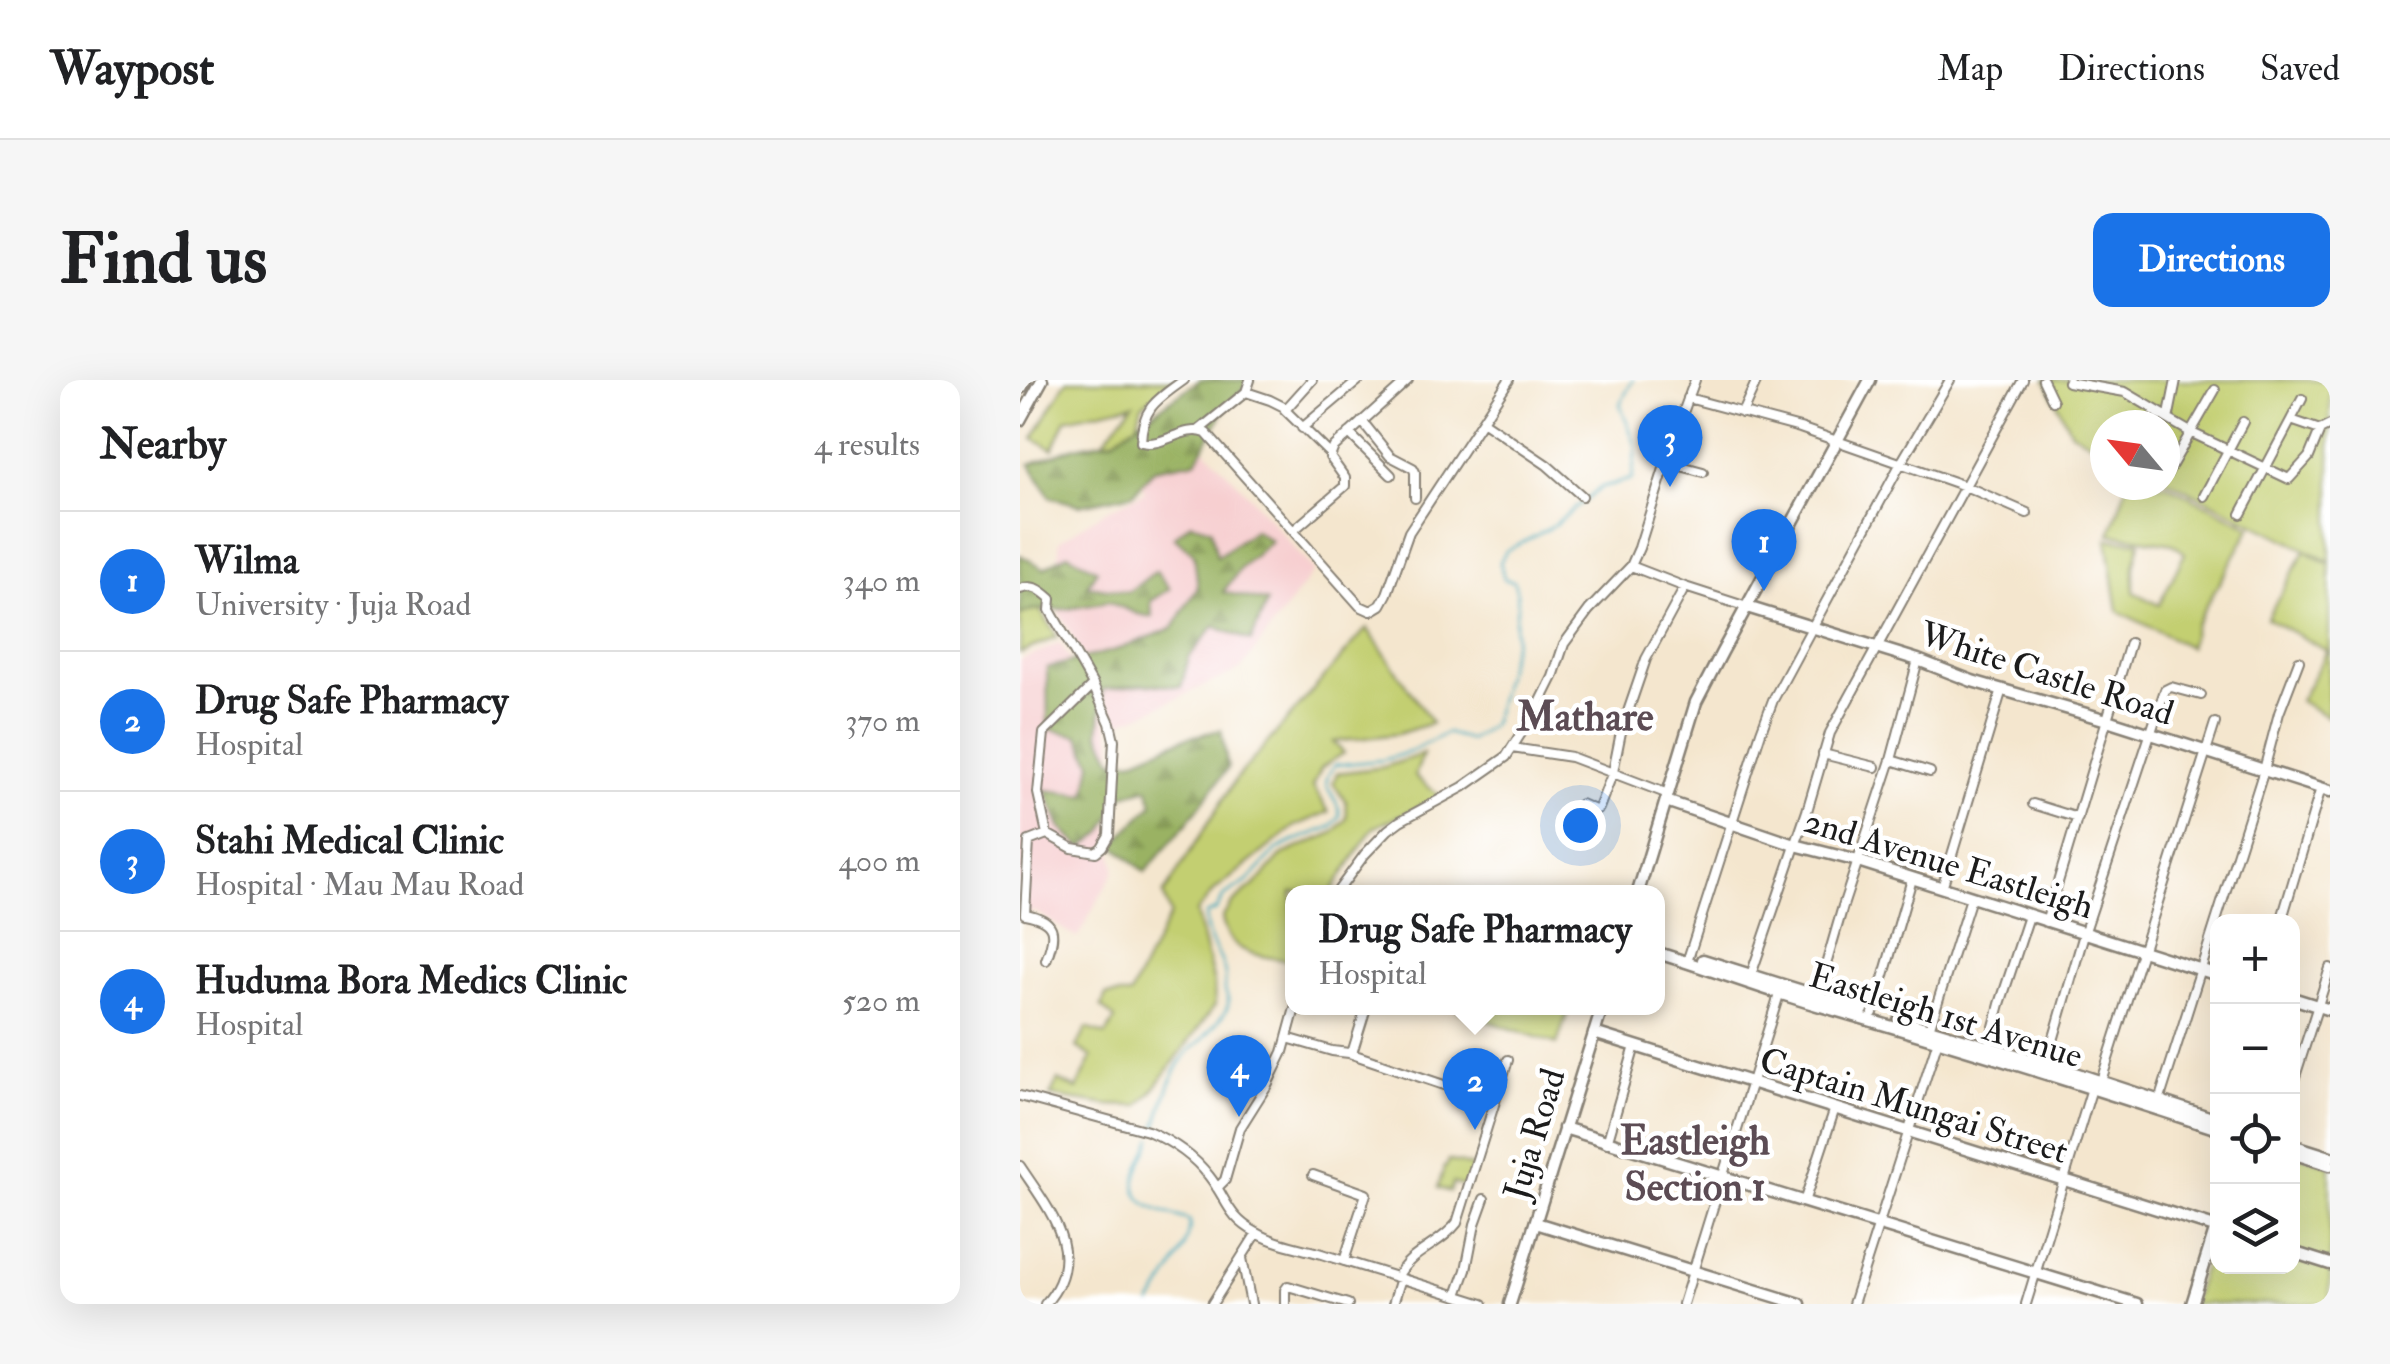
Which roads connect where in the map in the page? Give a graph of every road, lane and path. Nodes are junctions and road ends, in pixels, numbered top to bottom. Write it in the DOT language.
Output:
graph roads {
  1 [pos="1042,380"];
  2 [pos="1184,380"];
  3 [pos="1250,380"];
  4 [pos="1312,380"];
  5 [pos="1359,380"];
  6 [pos="1408,380"];
  7 [pos="1509,380"];
  8 [pos="1696,380"];
  9 [pos="1757,380"];
  10 [pos="1870,380"];
  11 [pos="1950,380"];
  12 [pos="2024,380"];
  13 [pos="2043,380"];
  14 [pos="2069,380"];
  15 [pos="2176,380"];
  16 [pos="2215,390"];
  17 [pos="1246,392"];
  18 [pos="1688,398"];
  19 [pos="2302,398"];
  20 [pos="2053,400"];
  21 [pos="1286,408"];
  22 [pos="2154,410"];
  23 [pos="2169,410"];
  24 [pos="1742,412"];
  25 [pos="1020,420"];
  26 [pos="2291,420"];
  27 [pos="1362,421"];
  28 [pos="1482,421"];
  29 [pos="2242,422"];
  30 [pos="2330,425"];
  31 [pos="2180,426"];
  32 [pos="1302,428"];
  33 [pos="1199,430"];
  34 [pos="2320,430"];
  35 [pos="1349,433"];
  36 [pos="2192,433"];
  37 [pos="1837,441"];
  38 [pos="2227,450"];
  39 [pos="2180,453"];
  40 [pos="1330,454"];
  41 [pos="1666,462"];
  42 [pos="1900,463"];
  43 [pos="2265,469"];
  44 [pos="1703,472"];
  45 [pos="1391,475"];
  46 [pos="1965,486"];
  47 [pos="1582,496"];
  48 [pos="2204,496"];
  49 [pos="1415,498"];
  50 [pos="2028,512"];
  51 [pos="2242,514"];
  52 [pos="1294,530"];
  53 [pos="1631,566"];
  54 [pos="1684,587"];
  55 [pos="1020,589"];
  56 [pos="1747,607"];
  57 [pos="1812,628"];
  58 [pos="2130,643"];
  59 [pos="1876,648"];
  60 [pos="1918,660"];
  61 [pos="2300,661"];
  62 [pos="1093,685"];
  63 [pos="2002,689"];
  64 [pos="2202,694"];
  65 [pos="2108,720"];
  66 [pos="2215,722"];
  67 [pos="2149,734"];
  68 [pos="1512,748"];
  69 [pos="2206,752"];
  70 [pos="1823,754"];
  71 [pos="1891,760"];
  72 [pos="1876,767"];
  73 [pos="2264,770"];
  74 [pos="1613,772"];
  75 [pos="1930,772"];
  76 [pos="2326,790"];
  77 [pos="1667,798"];
  78 [pos="1581,804"];
  79 [pos="2033,804"];
  80 [pos="2078,818"];
  81 [pos="1732,824"];
  82 [pos="1047,834"];
  83 [pos="1795,845"];
  84 [pos="1858,861"];
  85 [pos="1912,879"];
  86 [pos="1342,885"];
  87 [pos="1640,885"];
  88 [pos="1942,888"];
  89 [pos="1971,898"];
  90 [pos="1022,913"];
  91 [pos="2284,914"];
  92 [pos="2029,916"];
  93 [pos="2046,922"];
  94 [pos="2084,934"];
  95 [pos="1665,951"];
  96 [pos="2144,952"];
  97 [pos="1688,959"];
  98 [pos="1046,960"];
  99 [pos="2330,968"];
  100 [pos="2201,970"];
  101 [pos="2210,973"];
  102 [pos="1752,974"];
  103 [pos="1781,989"];
  104 [pos="1817,996"];
  105 [pos="2300,1000"];
  106 [pos="2324,1008"];
  107 [pos="1873,1013"];
  108 [pos="1293,1015"];
  109 [pos="1364,1015"];
  110 [pos="1600,1015"];
  111 [pos="1929,1029"];
  112 [pos="1594,1033"];
  113 [pos="1288,1038"];
  114 [pos="1938,1040"];
  115 [pos="1635,1046"];
  116 [pos="1988,1049"];
  117 [pos="1350,1053"];
  118 [pos="1508,1060"];
  119 [pos="2046,1065"];
  120 [pos="2300,1066"];
  121 [pos="1752,1083"];
  122 [pos="2096,1085"];
  123 [pos="1020,1096"];
  124 [pos="2159,1101"];
  125 [pos="1494,1102"];
  126 [pos="1835,1108"];
  127 [pos="2210,1117"];
  128 [pos="2210,1127"];
  129 [pos="1564,1128"];
  130 [pos="1908,1132"];
  131 [pos="1607,1143"];
  132 [pos="2300,1148"];
  133 [pos="2300,1156"];
  134 [pos="2330,1157"];
  135 [pos="2330,1165"];
  136 [pos="1020,1166"];
  137 [pos="1313,1176"];
  138 [pos="1721,1178"];
  139 [pos="2063,1181"];
  140 [pos="1217,1188"];
  141 [pos="1484,1199"];
  142 [pos="1804,1202"];
  143 [pos="1536,1222"];
  144 [pos="1879,1224"];
  145 [pos="2210,1224"];
  146 [pos="1257,1233"];
  147 [pos="2210,1248"];
  148 [pos="2300,1255"];
  149 [pos="1242,1258"];
  150 [pos="1344,1261"];
  151 [pos="2330,1264"];
  152 [pos="1693,1273"];
  153 [pos="2035,1274"];
  154 [pos="1400,1277"];
  155 [pos="1519,1277"];
  156 [pos="1456,1295"];
  157 [pos="1045,1304"];
  158 [pos="1212,1304"];
  159 [pos="1251,1304"];
  160 [pos="1285,1304"];
  161 [pos="1348,1304"];
  162 [pos="1393,1304"];
  163 [pos="1483,1304"];
  164 [pos="1511,1304"];
  165 [pos="1520,1304"];
  166 [pos="1684,1304"];
  167 [pos="1800,1304"];
  168 [pos="1852,1304"];
  169 [pos="2026,1304"];
  170 [pos="2137,1304"];
  171 [pos="2192,1304"];
  1 -- 25 [label="street"];
  2 -- 33 [label="street"];
  3 -- 17 [label="street"];
  4 -- 21 [label="street"];
  5 -- 32 [label="street"];
  6 -- 27 [label="street"];
  7 -- 28 [label="street"];
  8 -- 18 [label="street"];
  9 -- 24 [label="street"];
  10 -- 37 [label="street"];
  11 -- 42 [label="street"];
  12 -- 46 [label="street"];
  13 -- 20 [label="street"];
  14 -- 22 [label="street"];
  15 -- 23 [label="street"];
  16 -- 36 [label="street"];
  17 -- 21 [label="street"];
  17 -- 33 [label="street"];
  18 -- 24 [label="street"];
  18 -- 41 [label="street"];
  19 -- 26 [label="street"];
  21 -- 32 [label="street"];
  24 -- 37 [label="street"];
  26 -- 34 [label="street"];
  26 -- 43 [label="street"];
  27 -- 35 [label="street"];
  27 -- 49 [label="street"];
  28 -- 47 [label="street"];
  28 -- 52 [label="street"];
  29 -- 38 [label="street"];
  30 -- 34 [label="street"];
  31 -- 36 [label="street"];
  32 -- 40 [label="street"];
  33 -- 52 [label="street"];
  34 -- 43 [label="street"];
  35 -- 40 [label="street"];
  35 -- 45 [label="street"];
  36 -- 38 [label="street"];
  36 -- 39 [label="street"];
  37 -- 42 [label="street"];
  37 -- 56 [label="street"];
  38 -- 43 [label="street"];
  38 -- 48 [label="street"];
  40 -- 52 [label="street"];
  41 -- 44 [label="street"];
  41 -- 53 [label="street"];
  42 -- 46 [label="street"];
  42 -- 57 [label="street"];
  43 -- 51 [label="street"];
  46 -- 50 [label="street"];
  46 -- 59 [label="street"];
  53 -- 54 [label="street"];
  53 -- 68 [label="street"];
  54 -- 56 [label="street"];
  54 -- 74 [label="street"];
  55 -- 62 [label="street"];
  56 -- 57 [label="street, White Castle Road"];
  56 -- 77 [label="street"];
  57 -- 59 [label="street, White Castle Road"];
  57 -- 81 [label="street"];
  58 -- 65 [label="street"];
  59 -- 60 [label="street, White Castle Road"];
  59 -- 70 [label="street"];
  60 -- 63 [label="street, White Castle Road"];
  60 -- 71 [label="street"];
  61 -- 73 [label="street"];
  62 -- 82 [label="street"];
  62 -- 82 [label="street"];
  63 -- 65 [label="street, White Castle Road"];
  63 -- 88 [label="street"];
  64 -- 67 [label="street"];
  65 -- 67 [label="street, White Castle Road"];
  65 -- 80 [label="street"];
  66 -- 69 [label="street"];
  67 -- 69 [label="street, White Castle Road"];
  67 -- 94 [label="street"];
  68 -- 74 [label="street"];
  68 -- 86 [label="street"];
  69 -- 73 [label="street, White Castle Road"];
  69 -- 96 [label="street"];
  70 -- 72 [label="street"];
  70 -- 83 [label="street"];
  71 -- 75 [label="street"];
  71 -- 84 [label="street"];
  73 -- 76 [label="street, White Castle Road"];
  73 -- 100 [label="street"];
  74 -- 77 [label="street"];
  74 -- 78 [label="street"];
  76 -- 91 [label="street"];
  77 -- 81 [label="street, 2nd Avenue Eastleigh"];
  77 -- 87 [label="street"];
  79 -- 80 [label="street"];
  80 -- 93 [label="street"];
  81 -- 83 [label="street, 2nd Avenue Eastleigh"];
  81 -- 97 [label="street"];
  82 -- 90 [label="street"];
  83 -- 84 [label="street, 2nd Avenue Eastleigh"];
  83 -- 102 [label="street"];
  84 -- 85 [label="street, 2nd Avenue Eastleigh"];
  84 -- 104 [label="street"];
  85 -- 88 [label="street, 2nd Avenue Eastleigh"];
  85 -- 107 [label="street"];
  88 -- 89 [label="street, 2nd Avenue Eastleigh"];
  89 -- 92 [label="street, 2nd Avenue Eastleigh"];
  89 -- 111 [label="street"];
  90 -- 98 [label="street"];
  92 -- 93 [label="street, 2nd Avenue Eastleigh"];
  92 -- 116 [label="street"];
  93 -- 94 [label="street, 2nd Avenue Eastleigh"];
  94 -- 96 [label="street, 2nd Avenue Eastleigh"];
  94 -- 119 [label="street"];
  95 -- 97 [label="street, Eastleigh 1st Avenue"];
  96 -- 100 [label="street, 2nd Avenue Eastleigh"];
  96 -- 122 [label="street"];
  97 -- 102 [label="street, Eastleigh 1st Avenue"];
  97 -- 103 [label="street, Eastleigh 1st Avenue"];
  99 -- 106 [label="street"];
  100 -- 101 [label="street, 2nd Avenue Eastleigh"];
  100 -- 124 [label="street"];
  102 -- 103 [label="street, Eastleigh 1st Avenue"];
  103 -- 104 [label="street, Eastleigh 1st Avenue"];
  103 -- 114 [label="street, Eastleigh 1st Avenue"];
  103 -- 121 [label="street"];
  104 -- 107 [label="street, Eastleigh 1st Avenue"];
  105 -- 106 [label="street"];
  106 -- 120 [label="street"];
  107 -- 111 [label="street, Eastleigh 1st Avenue"];
  108 -- 113 [label="street"];
  109 -- 117 [label="street"];
  110 -- 112 [label="street, Juja Road"];
  111 -- 116 [label="street, Eastleigh 1st Avenue"];
  112 -- 115 [label="street, Captain Mungai Street"];
  112 -- 129 [label="street, Juja Road"];
  113 -- 117 [label="street"];
  113 -- 140 [label="street"];
  114 -- 122 [label="street, Eastleigh 1st Avenue"];
  114 -- 130 [label="street"];
  115 -- 121 [label="street, Captain Mungai Street"];
  115 -- 131 [label="street"];
  116 -- 119 [label="street, Eastleigh 1st Avenue"];
  117 -- 125 [label="street"];
  118 -- 125 [label="street"];
  119 -- 122 [label="street, Eastleigh 1st Avenue"];
  121 -- 126 [label="street, Captain Mungai Street"];
  121 -- 138 [label="street"];
  122 -- 124 [label="street, Eastleigh 1st Avenue"];
  122 -- 128 [label="street, Eastleigh 1st Avenue"];
  122 -- 139 [label="street"];
  123 -- 140 [label="street"];
  124 -- 127 [label="street, Eastleigh 1st Avenue"];
  125 -- 154 [label="street"];
  126 -- 130 [label="street, Captain Mungai Street"];
  126 -- 142 [label="street"];
  129 -- 131 [label="street"];
  129 -- 143 [label="street, Juja Road"];
  130 -- 139 [label="street, Captain Mungai Street"];
  130 -- 144 [label="street"];
  131 -- 138 [label="street"];
  132 -- 134 [label="street"];
  133 -- 135 [label="street"];
  136 -- 157 [label="street"];
  137 -- 150 [label="street"];
  138 -- 142 [label="street"];
  138 -- 152 [label="street"];
  139 -- 145 [label="street, Captain Mungai Street"];
  139 -- 153 [label="street"];
  140 -- 146 [label="street"];
  141 -- 156 [label="street"];
  142 -- 144 [label="street"];
  143 -- 152 [label="street"];
  143 -- 155 [label="street, Juja Road"];
  144 -- 153 [label="street"];
  144 -- 168 [label="street"];
  146 -- 149 [label="street"];
  146 -- 150 [label="street"];
  147 -- 171 [label="street"];
  148 -- 151 [label="street"];
  149 -- 158 [label="street"];
  149 -- 159 [label="street"];
  150 -- 154 [label="street"];
  152 -- 166 [label="street"];
  152 -- 167 [label="street"];
  153 -- 169 [label="street"];
  153 -- 170 [label="street"];
  154 -- 156 [label="street"];
  154 -- 162 [label="street"];
  155 -- 164 [label="street, Juja Road"];
  155 -- 165 [label="street, Juja Road"];
  156 -- 163 [label="street"];
  160 -- 161 [label="street"];
  164 -- 165 [label="street"];
}
